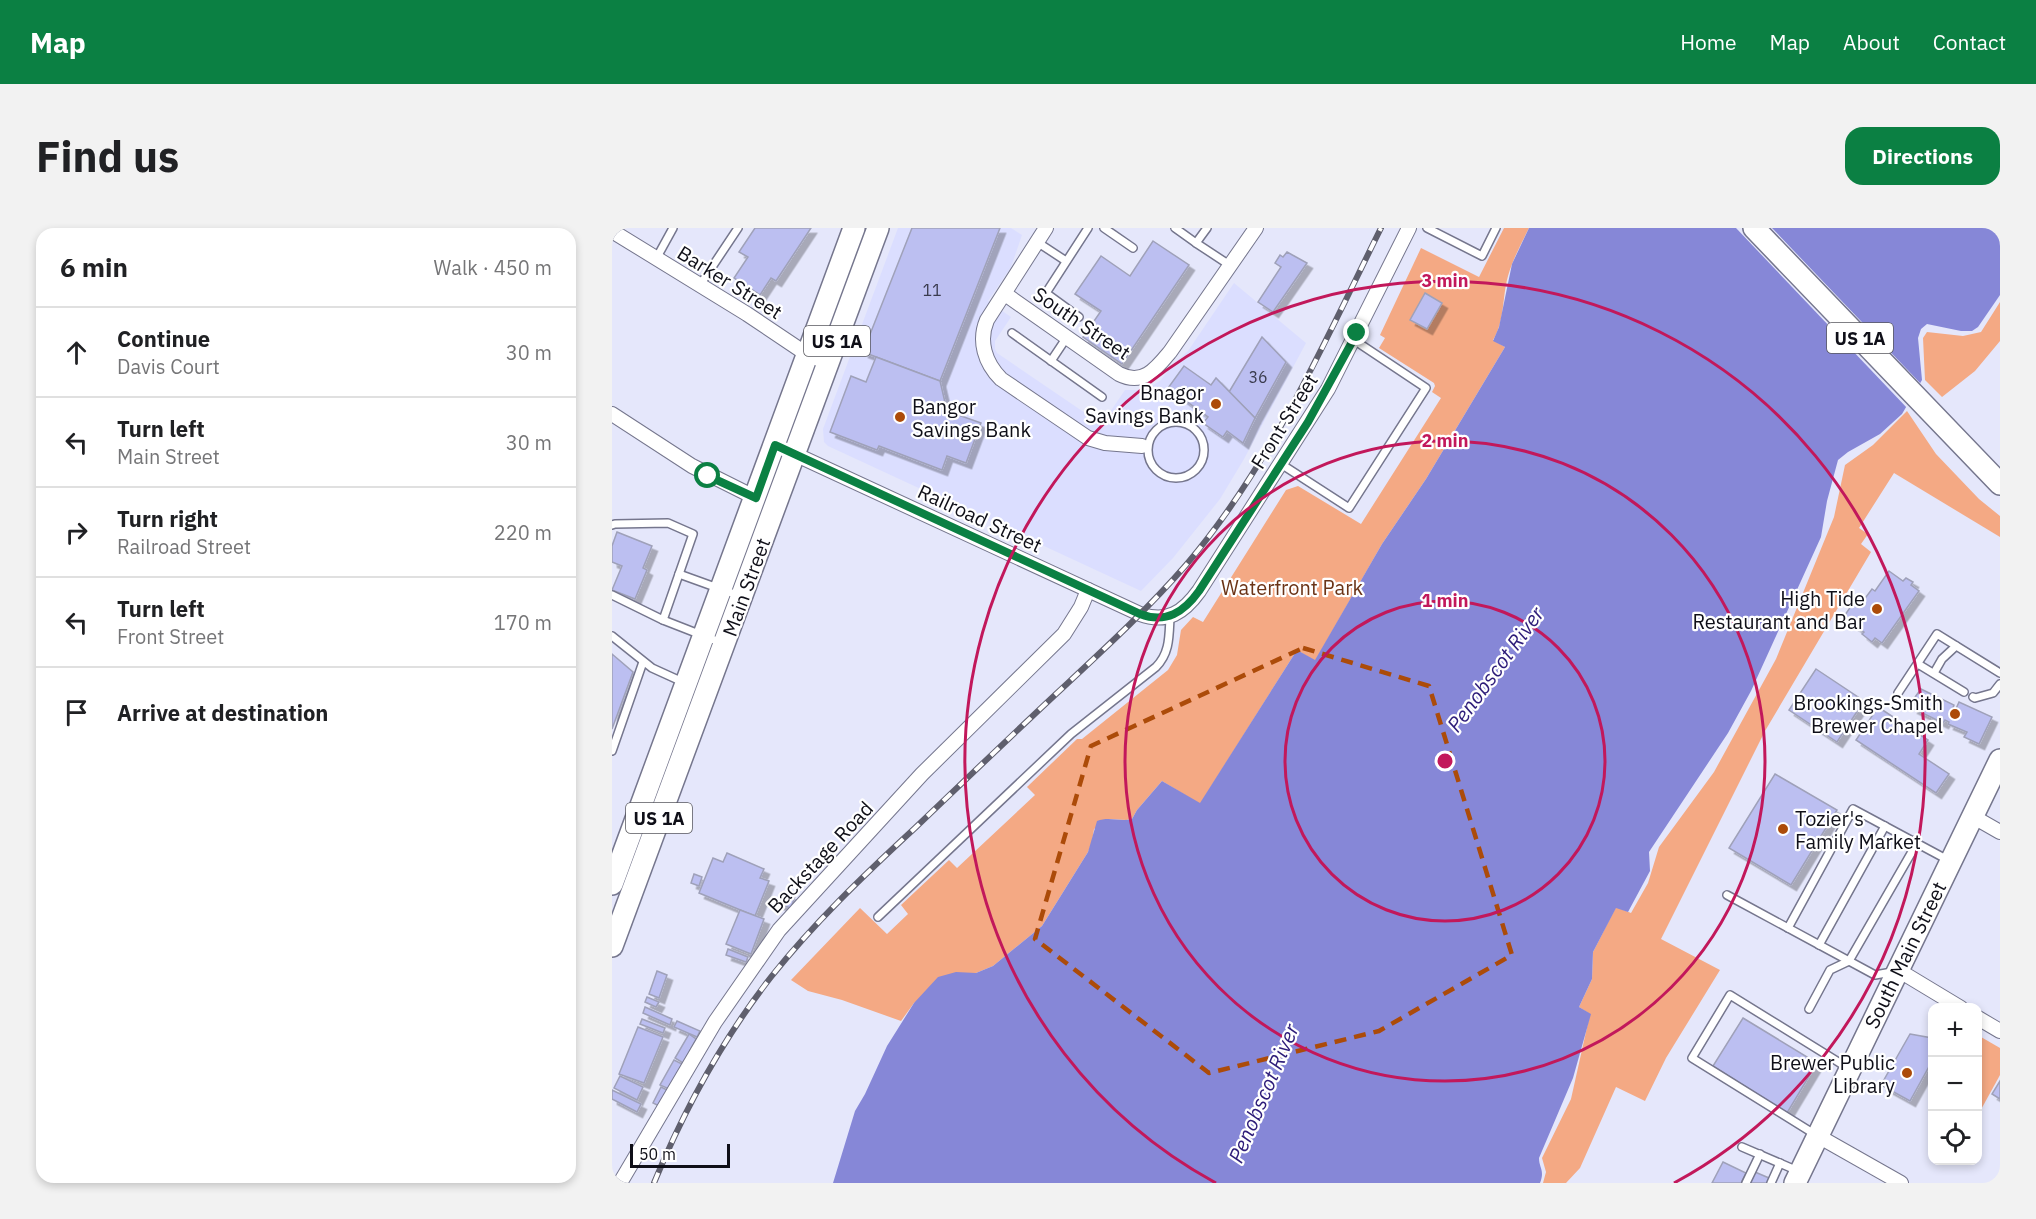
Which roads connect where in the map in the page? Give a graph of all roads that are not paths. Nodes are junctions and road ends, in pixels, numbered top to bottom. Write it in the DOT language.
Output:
graph roads {
  1 [pos="673,228"];
  2 [pos="738,228"];
  3 [pos="854,228"];
  4 [pos="878,228"];
  5 [pos="1046,228"];
  6 [pos="1088,228"];
  7 [pos="1104,228"];
  8 [pos="1175,228"];
  9 [pos="1207,228"];
  10 [pos="1256,228"];
  11 [pos="1409,228"];
  12 [pos="1427,228"];
  13 [pos="1497,228"];
  14 [pos="1754,228"];
  15 [pos="612,231"];
  16 [pos="1037,242"];
  17 [pos="1196,243"];
  18 [pos="1133,248"];
  19 [pos="656,259"];
  20 [pos="1066,261"];
  21 [pos="1231,266"];
  22 [pos="700,285"];
  23 [pos="1005,294"];
  24 [pos="1079,316"];
  25 [pos="1012,333"];
  26 [pos="1067,338"];
  27 [pos="1354,340"];
  28 [pos="808,355"];
  29 [pos="1051,361"];
  30 [pos="829,363"];
  31 [pos="1102,396"];
  32 [pos="612,414"];
  33 [pos="775,445"];
  34 [pos="1145,446"];
  35 [pos="795,454"];
  36 [pos="1281,464"];
  37 [pos="2000,484"];
  38 [pos="756,498"];
  39 [pos="612,525"];
  40 [pos="679,574"];
  41 [pos="722,590"];
  42 [pos="1088,590"];
  43 [pos="612,595"];
  44 [pos="742,597"];
  45 [pos="1170,617"];
  46 [pos="663,620"];
  47 [pos="612,636"];
  48 [pos="704,636"];
  49 [pos="725,644"];
  50 [pos="1956,646"];
  51 [pos="643,662"];
  52 [pos="1918,664"];
  53 [pos="1934,673"];
  54 [pos="2000,673"];
  55 [pos="687,684"];
  56 [pos="2000,684"];
  57 [pos="707,691"];
  58 [pos="1964,692"];
  59 [pos="1898,693"];
  60 [pos="1973,697"];
  61 [pos="612,751"];
  62 [pos="2000,760"];
  63 [pos="1972,816"];
  64 [pos="1885,826"];
  65 [pos="2000,832"];
  66 [pos="1917,843"];
  67 [pos="1950,862"];
  68 [pos="612,884"];
  69 [pos="1727,895"];
  70 [pos="878,917"];
  71 [pos="1788,928"];
  72 [pos="613,941"];
  73 [pos="1819,945"];
  74 [pos="1849,961"];
  75 [pos="1898,970"];
  76 [pos="1952,1003"];
  77 [pos="1809,1009"];
  78 [pos="1982,1020"];
  79 [pos="2000,1031"];
  80 [pos="1850,1070"];
  81 [pos="1818,1136"];
  82 [pos="1742,1147"];
  83 [pos="1760,1154"];
  84 [pos="1780,1163"];
  85 [pos="1798,1177"];
  86 [pos="620,1183"];
  87 [pos="1746,1183"];
  88 [pos="1771,1183"];
  89 [pos="1901,1183"];
  1 -- 19 [label="lane"];
  2 -- 22 [label="lane"];
  3 -- 28 [label="main road, Main Street / US 1A"];
  4 -- 30 [label="main road, Main Street / US 1A"];
  5 -- 16 [label="street"];
  6 -- 20 [label="lane"];
  7 -- 18 [label="lane"];
  8 -- 17 [label="lane"];
  9 -- 17 [label="lane"];
  10 -- 21 [label="street"];
  11 -- 27 [label="street, Front Street"];
  12 -- 13 [label="lane"];
  14 -- 37 [label="main road, US 1A"];
  15 -- 19 [label="street, Barker Street"];
  16 -- 20 [label="lane"];
  16 -- 23 [label="street"];
  17 -- 21 [label="lane"];
  19 -- 22 [label="street, Barker Street"];
  20 -- 24 [label="lane"];
  21 -- 26 [label="street, South Street"];
  22 -- 28 [label="street, Barker Street"];
  23 -- 26 [label="street, South Street"];
  23 -- 34 [label="street"];
  25 -- 29 [label="lane"];
  26 -- 29 [label="lane"];
  27 -- 36 [label="street, Front Street"];
  27 -- 36 [label="lane"];
  28 -- 30 [label="street, Barker Street"];
  28 -- 33 [label="main road, Main Street / US 1A"];
  29 -- 31 [label="lane"];
  30 -- 35 [label="main road, Main Street / US 1A"];
  32 -- 38 [label="street"];
  33 -- 35 [label="street, Railroad Street"];
  33 -- 38 [label="main road, Main Street / US 1A"];
  34 -- 34 [label="lane"];
  35 -- 42 [label="street, Railroad Street"];
  35 -- 44 [label="main road, Main Street / US 1A"];
  36 -- 45 [label="street, Front Street"];
  38 -- 41 [label="main road, Main Street / US 1A"];
  39 -- 40 [label="lane"];
  40 -- 41 [label="lane"];
  40 -- 46 [label="lane"];
  41 -- 44 [label="lane"];
  41 -- 48 [label="main road, Main Street / US 1A"];
  42 -- 45 [label="street, Railroad Street"];
  42 -- 86 [label="street, Backstage Road"];
  43 -- 46 [label="lane"];
  44 -- 49 [label="main road, Main Street / US 1A"];
  45 -- 70 [label="lane"];
  46 -- 48 [label="lane"];
  47 -- 51 [label="lane"];
  48 -- 49 [label="lane"];
  48 -- 55 [label="main road, Main Street / US 1A"];
  49 -- 57 [label="main road, Main Street / US 1A"];
  50 -- 52 [label="lane"];
  50 -- 53 [label="lane"];
  50 -- 54 [label="lane"];
  51 -- 55 [label="lane"];
  51 -- 61 [label="lane"];
  52 -- 53 [label="lane"];
  52 -- 59 [label="lane"];
  53 -- 58 [label="lane"];
  55 -- 57 [label="lane"];
  55 -- 68 [label="main road, Main Street / US 1A"];
  56 -- 60 [label="lane"];
  57 -- 72 [label="main road, Main Street / US 1A"];
  62 -- 63 [label="main road, South Main Street"];
  63 -- 65 [label="street"];
  63 -- 67 [label="main road, South Main Street"];
  64 -- 66 [label="lane"];
  64 -- 71 [label="lane"];
  64 -- 73 [label="lane"];
  66 -- 67 [label="lane"];
  66 -- 74 [label="lane"];
  67 -- 75 [label="main road, South Main Street"];
  69 -- 71 [label="lane"];
  71 -- 73 [label="lane"];
  73 -- 74 [label="lane"];
  74 -- 75 [label="lane"];
  74 -- 77 [label="lane"];
  75 -- 76 [label="street"];
  75 -- 80 [label="main road, South Main Street"];
  78 -- 79 [label="street"];
  80 -- 81 [label="main road, South Main Street"];
  80 -- 81 [label="lane"];
  81 -- 85 [label="main road, South Main Street"];
  81 -- 89 [label="street"];
  82 -- 83 [label="lane"];
  83 -- 84 [label="lane"];
  83 -- 87 [label="lane"];
  84 -- 85 [label="lane"];
  84 -- 88 [label="lane"];
}
